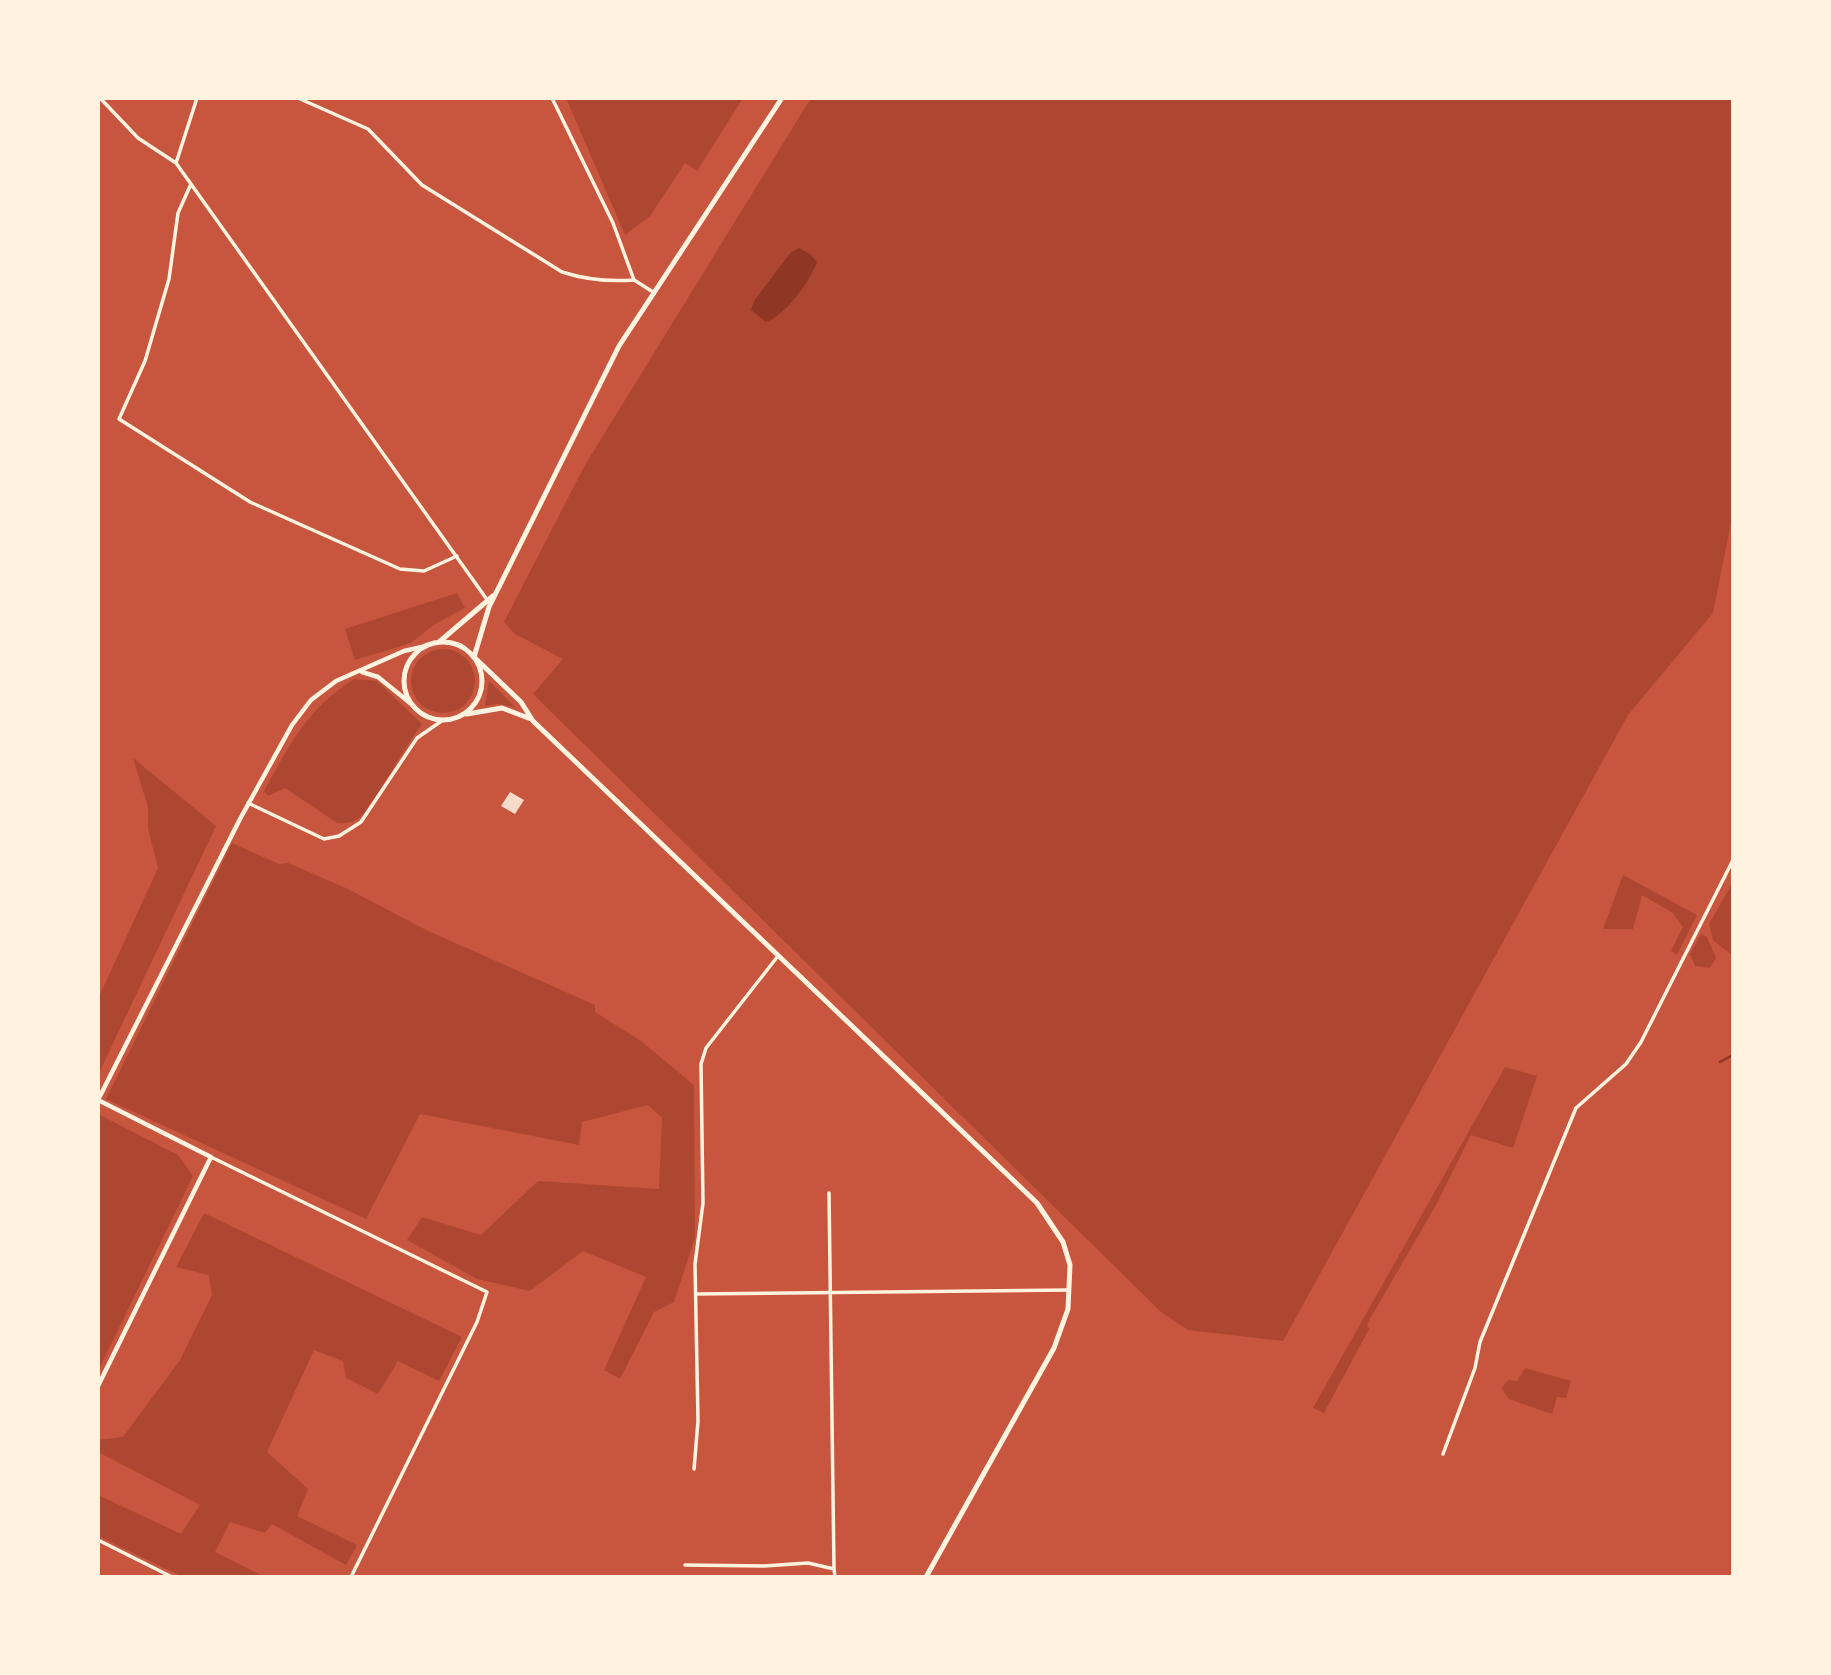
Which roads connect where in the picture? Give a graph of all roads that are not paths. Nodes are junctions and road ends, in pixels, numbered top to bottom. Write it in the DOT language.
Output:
graph roads {
  1 [pos="100,98"];
  2 [pos="197,98"];
  3 [pos="298,98"];
  4 [pos="552,98"];
  5 [pos="782,98"];
  6 [pos="176,163"];
  7 [pos="191,184"];
  8 [pos="634,280"];
  9 [pos="653,292"];
  10 [pos="458,555"];
  11 [pos="499,588"];
  12 [pos="488,601"];
  13 [pos="439,642"];
  14 [pos="426,646"];
  15 [pos="474,657"];
  16 [pos="361,672"];
  17 [pos="410,703"];
  18 [pos="460,716"];
  19 [pos="443,720"];
  20 [pos="533,720"];
  21 [pos="248,803"];
  22 [pos="1733,860"];
  23 [pos="778,956"];
  24 [pos="211,1157"];
  25 [pos="829,1193"];
  26 [pos="1070,1290"];
  27 [pos="829,1293"];
  28 [pos="696,1294"];
  29 [pos="98,1386"];
  30 [pos="1443,1454"];
  31 [pos="694,1469"];
  32 [pos="98,1540"];
  33 [pos="685,1565"];
  34 [pos="834,1569"];
  35 [pos="172,1577"];
  36 [pos="351,1577"];
  37 [pos="835,1577"];
  38 [pos="926,1577"];
  1 -- 6 [label="street"];
  2 -- 6 [label="street"];
  3 -- 8 [label="street"];
  4 -- 8 [label="street"];
  5 -- 9 [label="main road"];
  6 -- 7 [label="street"];
  7 -- 10 [label="street"];
  7 -- 10 [label="street"];
  8 -- 9 [label="street"];
  9 -- 11 [label="main road"];
  10 -- 12 [label="street"];
  11 -- 12 [label="main road"];
  11 -- 15 [label="main road"];
  12 -- 13 [label="main road"];
  13 -- 14 [label="main road"];
  13 -- 15 [label="main road"];
  14 -- 16 [label="street"];
  14 -- 17 [label="main road"];
  15 -- 18 [label="main road"];
  15 -- 20 [label="main road"];
  16 -- 17 [label="street"];
  16 -- 21 [label="street"];
  17 -- 19 [label="main road"];
  18 -- 19 [label="main road"];
  18 -- 20 [label="main road"];
  19 -- 21 [label="street"];
  20 -- 23 [label="main road"];
  21 -- 24 [label="street"];
  22 -- 30 [label="street"];
  23 -- 26 [label="main road"];
  23 -- 28 [label="street"];
  24 -- 29 [label="street"];
  24 -- 36 [label="street"];
  25 -- 27 [label="street"];
  26 -- 27 [label="street"];
  26 -- 38 [label="main road"];
  27 -- 28 [label="street"];
  27 -- 34 [label="street"];
  28 -- 31 [label="street"];
  32 -- 35 [label="street"];
  33 -- 34 [label="street"];
  34 -- 37 [label="street"];
}
